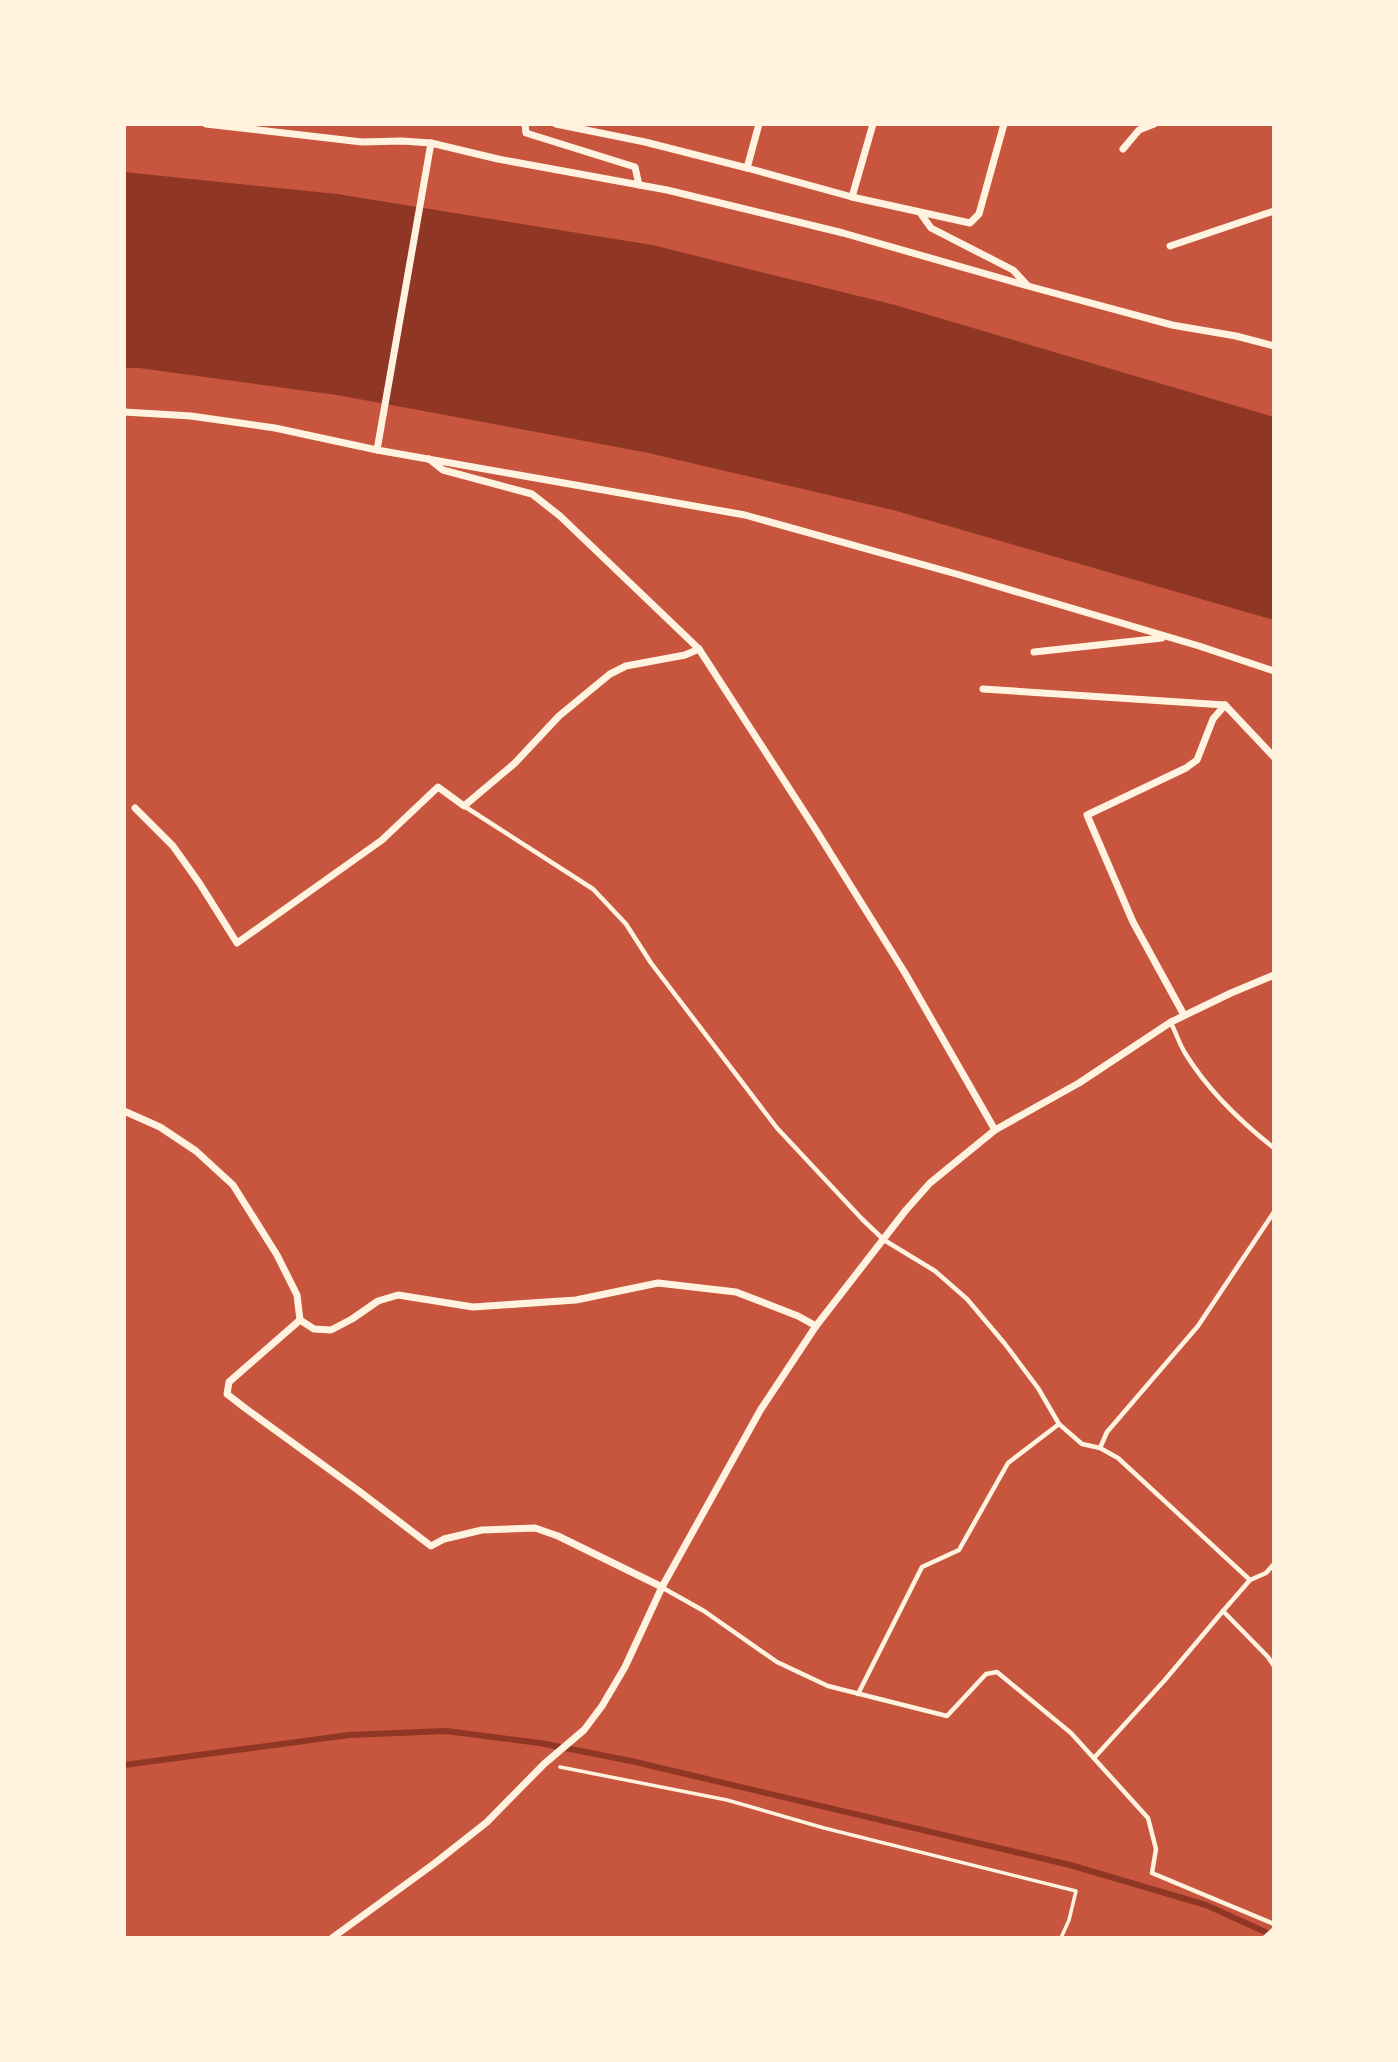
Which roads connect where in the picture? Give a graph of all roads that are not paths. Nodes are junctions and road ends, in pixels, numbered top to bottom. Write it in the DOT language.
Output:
graph roads {
  1 [pos="206,124"];
  2 [pos="525,124"];
  3 [pos="556,124"];
  4 [pos="759,124"];
  5 [pos="873,124"];
  6 [pos="1004,124"];
  7 [pos="1154,124"];
  8 [pos="431,143"];
  9 [pos="1123,149"];
  10 [pos="747,168"];
  11 [pos="639,185"];
  12 [pos="852,197"];
  13 [pos="1274,211"];
  14 [pos="922,214"];
  15 [pos="1170,246"];
  16 [pos="1028,286"];
  17 [pos="1274,346"];
  18 [pos="124,412"];
  19 [pos="377,450"];
  20 [pos="427,458"];
  21 [pos="1168,637"];
  22 [pos="699,649"];
  23 [pos="1034,652"];
  24 [pos="1274,671"];
  25 [pos="983,689"];
  26 [pos="1225,705"];
  27 [pos="1274,757"];
  28 [pos="464,806"];
  29 [pos="135,808"];
  30 [pos="1274,975"];
  31 [pos="1184,1016"];
  32 [pos="1171,1022"];
  33 [pos="124,1111"];
  34 [pos="995,1130"];
  35 [pos="1274,1149"];
  36 [pos="1274,1212"];
  37 [pos="884,1240"];
  38 [pos="300,1320"];
  39 [pos="816,1326"];
  40 [pos="1059,1424"];
  41 [pos="1100,1448"];
  42 [pos="1274,1564"];
  43 [pos="1250,1580"];
  44 [pos="662,1587"];
  45 [pos="1223,1611"];
  46 [pos="1274,1666"];
  47 [pos="858,1694"];
  48 [pos="1094,1758"];
  49 [pos="1274,1924"];
  50 [pos="1274,1931"];
  51 [pos="332,1938"];
  52 [pos="1266,1938"];
  1 -- 8 [label="street"];
  2 -- 11 [label="street"];
  3 -- 10 [label="street"];
  4 -- 10 [label="street"];
  5 -- 12 [label="street"];
  6 -- 14 [label="street"];
  7 -- 9 [label="street"];
  8 -- 11 [label="street"];
  8 -- 19 [label="street"];
  10 -- 12 [label="street"];
  11 -- 16 [label="street"];
  12 -- 14 [label="street"];
  13 -- 15 [label="street"];
  14 -- 16 [label="street"];
  16 -- 17 [label="street"];
  18 -- 19 [label="street"];
  19 -- 20 [label="street"];
  20 -- 21 [label="street"];
  20 -- 22 [label="street"];
  21 -- 23 [label="street"];
  21 -- 24 [label="street"];
  22 -- 28 [label="street"];
  22 -- 34 [label="street"];
  25 -- 26 [label="street"];
  26 -- 27 [label="street"];
  26 -- 31 [label="street"];
  28 -- 29 [label="street"];
  28 -- 37 [label="lane"];
  30 -- 31 [label="street"];
  31 -- 32 [label="street"];
  32 -- 34 [label="street"];
  32 -- 35 [label="lane"];
  33 -- 38 [label="street"];
  34 -- 37 [label="street"];
  36 -- 41 [label="lane"];
  37 -- 39 [label="street"];
  37 -- 40 [label="lane"];
  38 -- 39 [label="street"];
  38 -- 44 [label="street"];
  39 -- 44 [label="street"];
  40 -- 41 [label="lane"];
  40 -- 47 [label="lane"];
  41 -- 43 [label="lane"];
  42 -- 43 [label="lane"];
  43 -- 45 [label="lane"];
  44 -- 47 [label="lane"];
  44 -- 51 [label="street"];
  45 -- 46 [label="lane"];
  45 -- 48 [label="lane"];
  47 -- 48 [label="lane"];
  48 -- 49 [label="lane"];
  50 -- 52 [label="street"];
}
